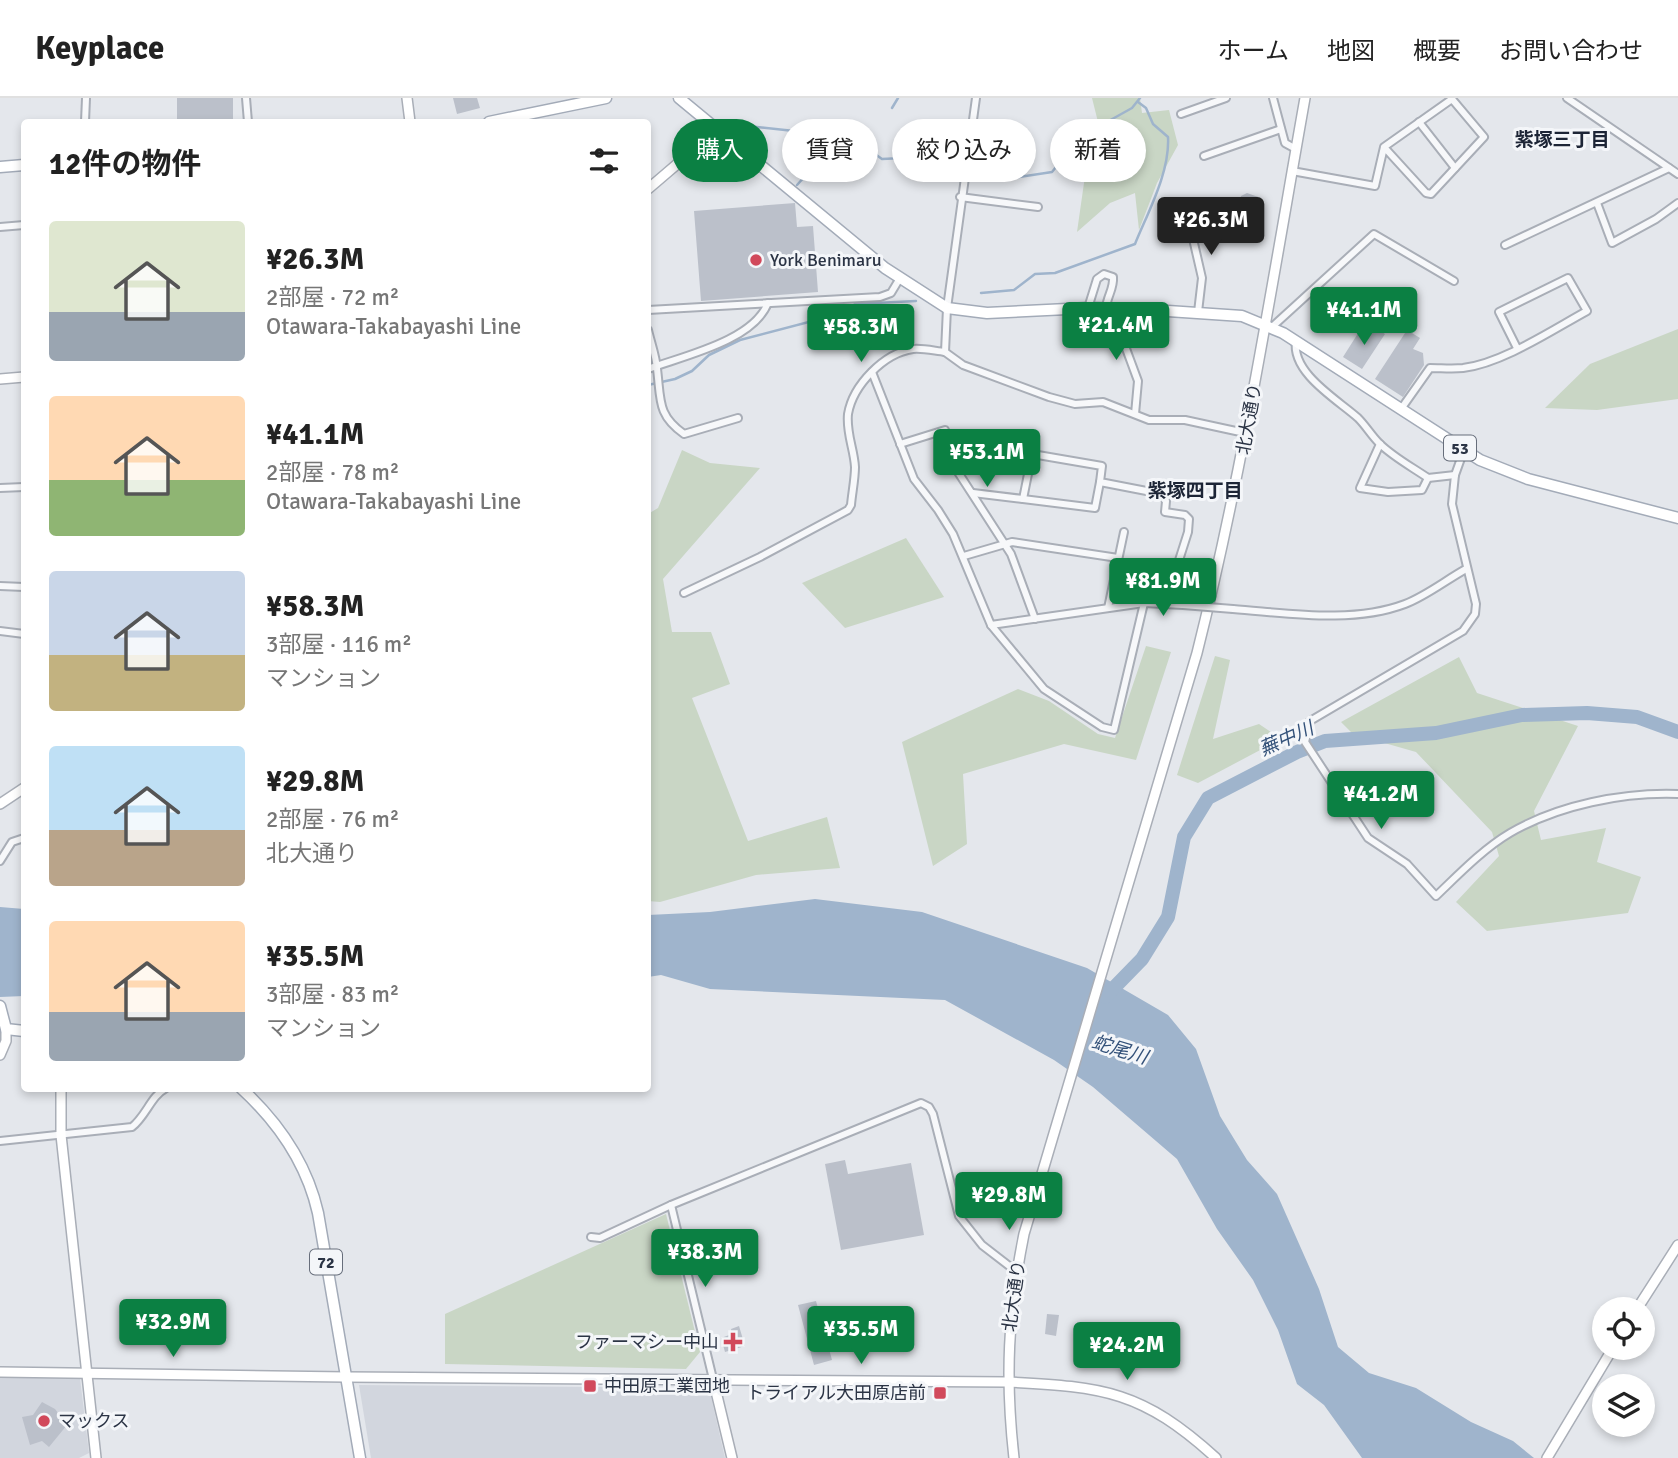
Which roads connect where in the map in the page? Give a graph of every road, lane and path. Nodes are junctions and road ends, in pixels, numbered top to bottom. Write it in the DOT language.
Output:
graph roads {
  1 [pos="86,98"];
  2 [pos="246,98"];
  3 [pos="407,98"];
  4 [pos="679,98"];
  5 [pos="975,98"];
  6 [pos="1226,98"];
  7 [pos="1273,98"];
  8 [pos="1305,98"];
  9 [pos="1567,98"];
  10 [pos="599,99"];
  11 [pos="1181,114"];
  12 [pos="85,119"];
  13 [pos="248,119"];
  14 [pos="410,119"];
  15 [pos="503,119"];
  16 [pos="704,119"];
  17 [pos="1419,122"];
  18 [pos="1281,129"];
  19 [pos="1384,147"];
  20 [pos="1296,149"];
  21 [pos="1204,156"];
  22 [pos="21,165"];
  23 [pos="0,167"];
  24 [pos="672,168"];
  25 [pos="1455,168"];
  26 [pos="1669,168"];
  27 [pos="768,171"];
  28 [pos="1292,171"];
  29 [pos="1678,174"];
  30 [pos="651,186"];
  31 [pos="960,197"];
  32 [pos="1597,203"];
  33 [pos="1678,203"];
  34 [pos="1185,204"];
  35 [pos="1038,207"];
  36 [pos="21,225"];
  37 [pos="0,227"];
  38 [pos="1505,246"];
  39 [pos="900,278"];
  40 [pos="1454,281"];
  41 [pos="768,303"];
  42 [pos="947,307"];
  43 [pos="1088,308"];
  44 [pos="1109,308"];
  45 [pos="651,310"];
  46 [pos="1198,312"];
  47 [pos="1269,325"];
  48 [pos="1296,341"];
  49 [pos="651,342"];
  50 [pos="1517,348"];
  51 [pos="945,352"];
  52 [pos="657,366"];
  53 [pos="651,368"];
  54 [pos="872,372"];
  55 [pos="21,377"];
  56 [pos="0,379"];
  57 [pos="1401,409"];
  58 [pos="1135,414"];
  59 [pos="738,418"];
  60 [pos="1245,433"];
  61 [pos="900,444"];
  62 [pos="1380,444"];
  63 [pos="1464,450"];
  64 [pos="1455,475"];
  65 [pos="1428,478"];
  66 [pos="1100,482"];
  67 [pos="21,487"];
  68 [pos="0,488"];
  69 [pos="973,493"];
  70 [pos="1023,499"];
  71 [pos="1678,518"];
  72 [pos="1124,531"];
  73 [pos="1005,544"];
  74 [pos="964,556"];
  75 [pos="1118,558"];
  76 [pos="1466,569"];
  77 [pos="0,586"];
  78 [pos="21,587"];
  79 [pos="684,593"];
  80 [pos="1144,603"];
  81 [pos="1165,604"];
  82 [pos="1108,608"];
  83 [pos="1035,618"];
  84 [pos="991,625"];
  85 [pos="0,631"];
  86 [pos="21,634"];
  87 [pos="21,790"];
  88 [pos="1678,794"];
  89 [pos="0,804"];
  90 [pos="21,839"];
  91 [pos="1,857"];
  92 [pos="1,1010"];
  93 [pos="6,1029"];
  94 [pos="21,1031"];
  95 [pos="0,1055"];
  96 [pos="61,1092"];
  97 [pos="161,1092"];
  98 [pos="245,1092"];
  99 [pos="61,1135"];
  100 [pos="0,1141"];
  101 [pos="671,1205"];
  102 [pos="591,1237"];
  103 [pos="1678,1245"];
  104 [pos="1017,1272"];
  105 [pos="1645,1297"];
  106 [pos="1606,1360"];
  107 [pos="0,1372"];
  108 [pos="85,1372"];
  109 [pos="346,1377"];
  110 [pos="713,1379"];
  111 [pos="1008,1382"];
  112 [pos="1549,1454"];
  113 [pos="96,1458"];
  114 [pos="360,1458"];
  115 [pos="732,1458"];
  116 [pos="1014,1458"];
  117 [pos="1216,1458"];
  1 -- 12 [label="street"];
  2 -- 13 [label="street"];
  3 -- 14 [label="street"];
  4 -- 16 [label="main road, 53"];
  5 -- 31 [label="street"];
  6 -- 11 [label="street"];
  7 -- 18 [label="street"];
  8 -- 20 [label="street, 北大通り"];
  9 -- 26 [label="street"];
  10 -- 15 [label="main road"];
  17 -- 19 [label="street"];
  17 -- 25 [label="street"];
  17 -- 25 [label="street"];
  18 -- 20 [label="street"];
  18 -- 21 [label="street"];
  19 -- 25 [label="street"];
  19 -- 28 [label="street"];
  20 -- 28 [label="street, 北大通り"];
  22 -- 23 [label="main road"];
  24 -- 30 [label="street"];
  26 -- 29 [label="street"];
  26 -- 32 [label="street"];
  27 -- 39 [label="main road, 53"];
  28 -- 47 [label="street, 北大通り"];
  31 -- 35 [label="street"];
  31 -- 42 [label="street"];
  32 -- 33 [label="street"];
  32 -- 38 [label="street"];
  34 -- 46 [label="street"];
  36 -- 37 [label="street"];
  39 -- 41 [label="street"];
  39 -- 42 [label="main road, 53"];
  40 -- 47 [label="street"];
  41 -- 45 [label="street"];
  41 -- 52 [label="street"];
  42 -- 43 [label="main road, 53"];
  42 -- 51 [label="street"];
  43 -- 44 [label="main road, 53"];
  43 -- 44 [label="street"];
  44 -- 46 [label="main road, 53"];
  44 -- 58 [label="street"];
  46 -- 47 [label="main road, 53"];
  47 -- 48 [label="main road, 53"];
  47 -- 60 [label="street, 北大通り"];
  48 -- 57 [label="main road, 53"];
  48 -- 62 [label="street"];
  49 -- 52 [label="street"];
  50 -- 50 [label="street"];
  50 -- 57 [label="street"];
  51 -- 54 [label="street"];
  51 -- 58 [label="street"];
  52 -- 53 [label="street"];
  52 -- 59 [label="street"];
  54 -- 61 [label="street"];
  54 -- 79 [label="street"];
  55 -- 56 [label="street"];
  57 -- 63 [label="main road, 53"];
  58 -- 60 [label="street"];
  60 -- 104 [label="street, 北大通り"];
  61 -- 69 [label="street"];
  61 -- 74 [label="street"];
  62 -- 65 [label="street"];
  62 -- 65 [label="street"];
  63 -- 64 [label="street"];
  63 -- 71 [label="main road, 53"];
  64 -- 65 [label="street"];
  64 -- 76 [label="street"];
  66 -- 70 [label="street"];
  66 -- 70 [label="street"];
  66 -- 81 [label="street"];
  67 -- 68 [label="street"];
  69 -- 70 [label="street"];
  69 -- 73 [label="street"];
  72 -- 75 [label="street"];
  73 -- 74 [label="street"];
  73 -- 75 [label="street"];
  73 -- 83 [label="street"];
  74 -- 84 [label="street"];
  75 -- 82 [label="street"];
  76 -- 81 [label="street, bridge"];
  76 -- 88 [label="street"];
  77 -- 78 [label="street"];
  80 -- 81 [label="street"];
  80 -- 82 [label="street"];
  80 -- 84 [label="street"];
  82 -- 83 [label="street"];
  83 -- 84 [label="street"];
  85 -- 86 [label="street"];
  87 -- 89 [label="street"];
  90 -- 91 [label="street"];
  92 -- 93 [label="main road"];
  93 -- 94 [label="main road"];
  93 -- 95 [label="street"];
  96 -- 99 [label="street"];
  97 -- 99 [label="street"];
  98 -- 109 [label="main road, 72"];
  99 -- 100 [label="street"];
  99 -- 108 [label="street"];
  101 -- 102 [label="street"];
  101 -- 104 [label="street"];
  101 -- 110 [label="street"];
  103 -- 105 [label="street"];
  104 -- 111 [label="street, 北大通り"];
  106 -- 112 [label="street"];
  107 -- 108 [label="street"];
  108 -- 109 [label="street"];
  108 -- 113 [label="street"];
  109 -- 110 [label="street"];
  109 -- 114 [label="main road, 72"];
  110 -- 111 [label="street"];
  110 -- 115 [label="street"];
  111 -- 116 [label="street, 北大通り"];
  111 -- 117 [label="street"];
}
